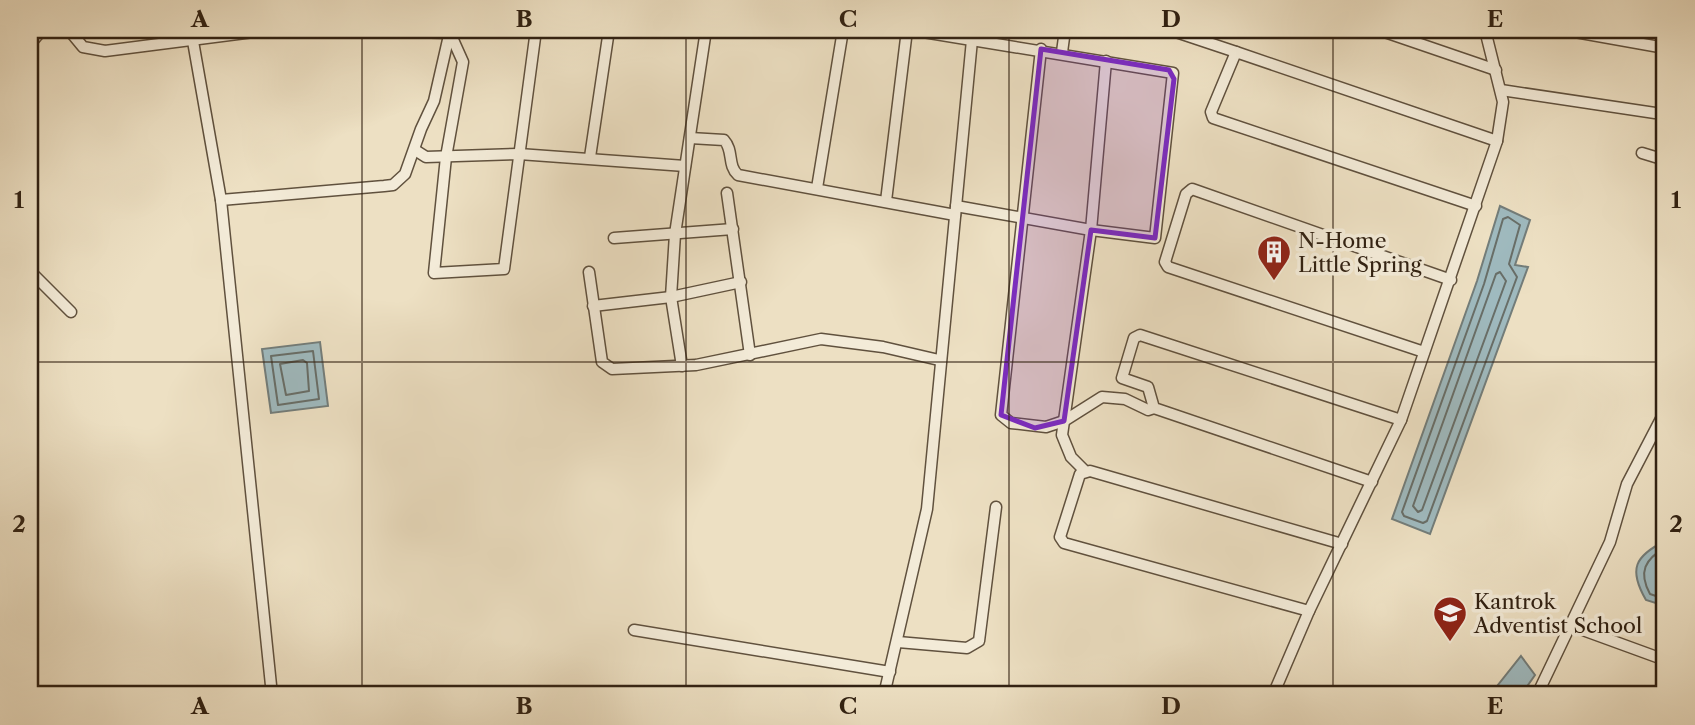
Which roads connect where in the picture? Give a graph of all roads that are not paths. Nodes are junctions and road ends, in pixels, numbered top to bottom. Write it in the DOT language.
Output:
graph roads {
  1 [pos="42,30"];
  2 [pos="69,30"];
  3 [pos="269,30"];
  4 [pos="336,30"];
  5 [pos="536,30"];
  6 [pos="609,30"];
  7 [pos="706,30"];
  8 [pos="842,30"];
  9 [pos="909,30"];
  10 [pos="1065,30"];
  11 [pos="1170,30"];
  12 [pos="1379,30"];
  13 [pos="1486,30"];
  14 [pos="1564,30"];
  15 [pos="451,31"];
  16 [pos="192,35"];
  17 [pos="972,40"];
  18 [pos="30,44"];
  19 [pos="1665,48"];
  20 [pos="1041,49"];
  21 [pos="1062,52"];
  22 [pos="1236,52"];
  23 [pos="1106,61"];
  24 [pos="1496,70"];
  25 [pos="1501,90"];
  26 [pos="1655,113"];
  27 [pos="690,138"];
  28 [pos="1497,141"];
  29 [pos="415,150"];
  30 [pos="1642,153"];
  31 [pos="519,154"];
  32 [pos="446,157"];
  33 [pos="590,157"];
  34 [pos="1665,160"];
  35 [pos="685,166"];
  36 [pos="817,188"];
  37 [pos="727,193"];
  38 [pos="220,200"];
  39 [pos="886,201"];
  40 [pos="1476,206"];
  41 [pos="955,210"];
  42 [pos="1023,218"];
  43 [pos="733,229"];
  44 [pos="1091,230"];
  45 [pos="675,234"];
  46 [pos="614,238"];
  47 [pos="30,271"];
  48 [pos="589,272"];
  49 [pos="1451,280"];
  50 [pos="741,282"];
  51 [pos="671,297"];
  52 [pos="593,306"];
  53 [pos="71,312"];
  54 [pos="1424,352"];
  55 [pos="750,355"];
  56 [pos="939,360"];
  57 [pos="682,366"];
  58 [pos="1154,408"];
  59 [pos="1665,411"];
  60 [pos="1401,420"];
  61 [pos="1064,421"];
  62 [pos="1084,470"];
  63 [pos="1372,482"];
  64 [pos="996,507"];
  65 [pos="1342,544"];
  66 [pos="1308,611"];
  67 [pos="1569,625"];
  68 [pos="634,630"];
  69 [pos="898,642"];
  70 [pos="1665,660"];
  71 [pos="890,672"];
  72 [pos="272,695"];
  73 [pos="884,695"];
  74 [pos="1273,695"];
  75 [pos="1537,695"];
  1 -- 18 [label="street"];
  2 -- 16 [label="street"];
  3 -- 16 [label="street"];
  4 -- 15 [label="street"];
  5 -- 31 [label="street"];
  6 -- 33 [label="street"];
  7 -- 27 [label="street"];
  8 -- 36 [label="street"];
  9 -- 17 [label="street"];
  9 -- 39 [label="street"];
  10 -- 21 [label="street"];
  11 -- 22 [label="street"];
  12 -- 24 [label="street"];
  13 -- 24 [label="street"];
  14 -- 19 [label="street"];
  15 -- 29 [label="street"];
  15 -- 32 [label="street"];
  16 -- 38 [label="street"];
  17 -- 20 [label="street"];
  17 -- 41 [label="street"];
  20 -- 21 [label="street"];
  20 -- 42 [label="street"];
  21 -- 23 [label="street"];
  22 -- 28 [label="street"];
  22 -- 40 [label="street"];
  23 -- 44 [label="street"];
  23 -- 44 [label="street"];
  24 -- 25 [label="street"];
  25 -- 26 [label="street"];
  25 -- 28 [label="street"];
  27 -- 35 [label="street"];
  27 -- 36 [label="street"];
  28 -- 40 [label="street"];
  29 -- 32 [label="street"];
  29 -- 38 [label="street"];
  30 -- 34 [label="street"];
  31 -- 32 [label="street"];
  31 -- 32 [label="street"];
  31 -- 33 [label="street"];
  33 -- 35 [label="street"];
  35 -- 45 [label="street"];
  36 -- 39 [label="street"];
  37 -- 43 [label="street"];
  38 -- 72 [label="street"];
  39 -- 41 [label="street"];
  40 -- 49 [label="street"];
  41 -- 42 [label="street"];
  41 -- 56 [label="street"];
  42 -- 44 [label="street"];
  42 -- 61 [label="street"];
  43 -- 45 [label="street"];
  43 -- 50 [label="street"];
  44 -- 61 [label="street"];
  45 -- 46 [label="street"];
  45 -- 51 [label="street"];
  47 -- 53 [label="street"];
  48 -- 52 [label="street"];
  49 -- 54 [label="street"];
  49 -- 54 [label="street"];
  50 -- 51 [label="street"];
  50 -- 55 [label="street"];
  51 -- 52 [label="street"];
  51 -- 57 [label="street"];
  52 -- 57 [label="street"];
  54 -- 60 [label="street"];
  55 -- 56 [label="street"];
  55 -- 57 [label="street"];
  56 -- 69 [label="street"];
  58 -- 60 [label="street"];
  58 -- 61 [label="street"];
  58 -- 63 [label="street"];
  59 -- 67 [label="street"];
  60 -- 63 [label="street"];
  61 -- 62 [label="street"];
  62 -- 65 [label="street"];
  62 -- 66 [label="street"];
  63 -- 65 [label="street"];
  64 -- 69 [label="street"];
  65 -- 66 [label="street"];
  66 -- 74 [label="street"];
  67 -- 70 [label="street"];
  67 -- 75 [label="street"];
  68 -- 71 [label="street"];
  69 -- 71 [label="street"];
  71 -- 73 [label="street"];
}
